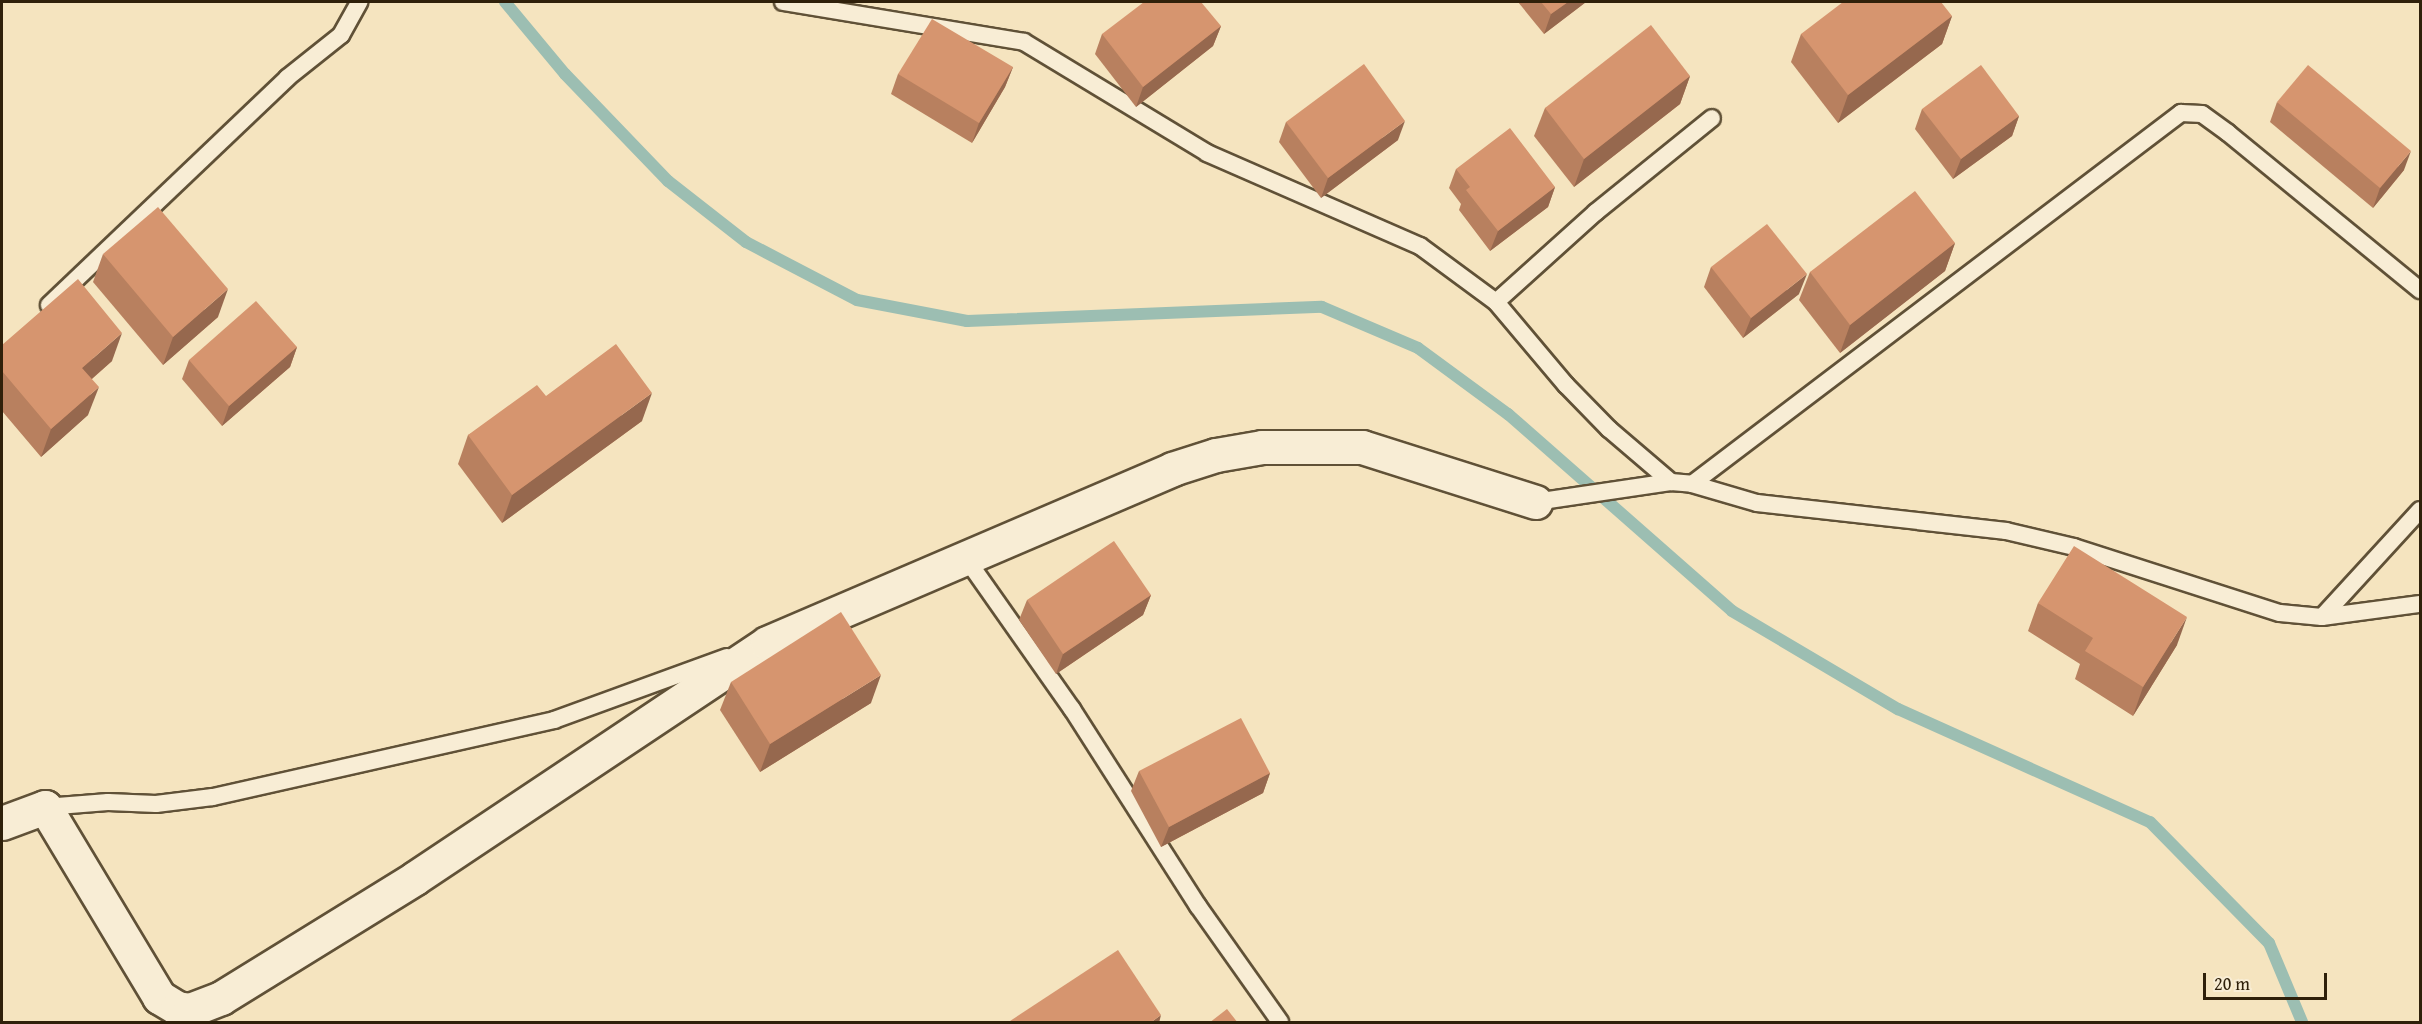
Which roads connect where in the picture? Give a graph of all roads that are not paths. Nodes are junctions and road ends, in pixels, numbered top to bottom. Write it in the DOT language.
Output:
graph roads {
  1 [pos="359,2"];
  2 [pos="783,2"];
  3 [pos="1712,118"];
  4 [pos="2421,290"];
  5 [pos="1496,302"];
  6 [pos="36,318"];
  7 [pos="1671,482"];
  8 [pos="1692,484"];
  9 [pos="1535,502"];
  10 [pos="2421,510"];
  11 [pos="965,557"];
  12 [pos="2421,604"];
  13 [pos="2322,617"];
  14 [pos="767,643"];
  15 [pos="45,807"];
  16 [pos="2,824"];
  17 [pos="1280,1023"];
  1 -- 6 [label="lane"];
  2 -- 5 [label="lane"];
  3 -- 5 [label="lane"];
  4 -- 8 [label="lane"];
  5 -- 7 [label="lane"];
  7 -- 8 [label="lane"];
  7 -- 9 [label="lane"];
  8 -- 13 [label="lane"];
  9 -- 11 [label="street"];
  10 -- 13 [label="lane"];
  11 -- 14 [label="street"];
  11 -- 17 [label="lane"];
  12 -- 13 [label="lane"];
  14 -- 15 [label="lane"];
  14 -- 15 [label="street"];
  15 -- 16 [label="street"];
}
